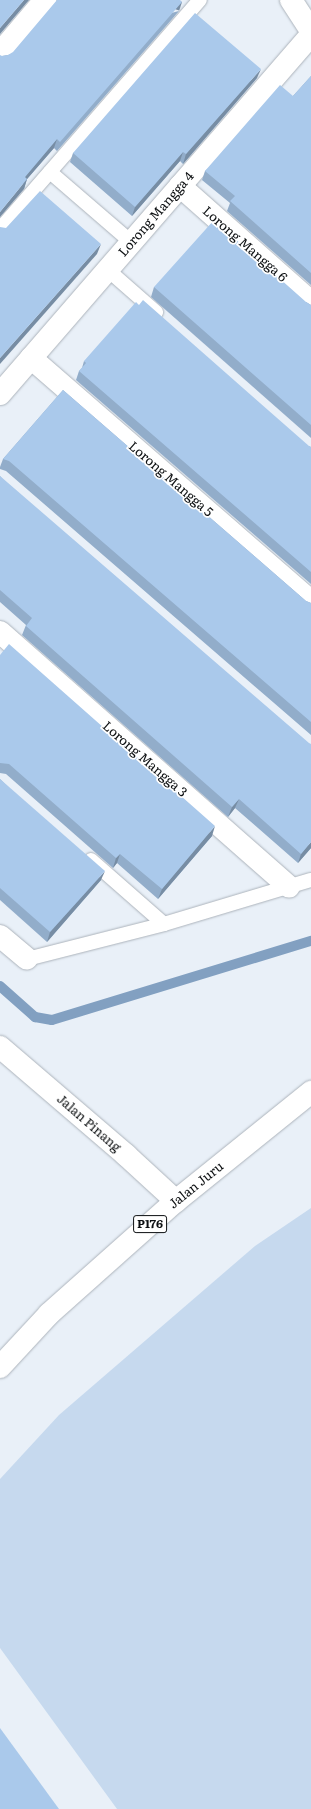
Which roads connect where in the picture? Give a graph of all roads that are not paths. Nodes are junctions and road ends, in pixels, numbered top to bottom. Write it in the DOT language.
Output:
graph roads {
  1 [pos="45,0"];
  2 [pos="200,0"];
  3 [pos="291,0"];
  4 [pos="311,31"];
  5 [pos="311,35"];
  6 [pos="0,53"];
  7 [pos="50,172"];
  8 [pos="180,186"];
  9 [pos="0,229"];
  10 [pos="132,242"];
  11 [pos="108,270"];
  12 [pos="311,302"];
  13 [pos="168,322"];
  14 [pos="31,358"];
  15 [pos="0,394"];
  16 [pos="311,601"];
  17 [pos="0,632"];
  18 [pos="82,852"];
  19 [pos="311,880"];
  20 [pos="289,887"];
  21 [pos="164,924"];
  22 [pos="0,936"];
  23 [pos="27,959"];
  24 [pos="0,1047"];
  25 [pos="311,1092"];
  26 [pos="176,1201"];
  27 [pos="0,1367"];
  1 -- 6 [label="street"];
  2 -- 7 [label="lane"];
  3 -- 4 [label="street"];
  5 -- 8 [label="street, Lorong Mangga 4"];
  7 -- 9 [label="lane"];
  7 -- 10 [label="lane"];
  8 -- 10 [label="street, Lorong Mangga 4"];
  8 -- 12 [label="street, Lorong Mangga 6"];
  10 -- 11 [label="street, Lorong Mangga 4"];
  11 -- 13 [label="lane"];
  11 -- 14 [label="street, Lorong Mangga 4"];
  14 -- 15 [label="street, Lorong Mangga 4"];
  14 -- 16 [label="street, Lorong Mangga 5"];
  17 -- 20 [label="street, Lorong Mangga 3"];
  18 -- 21 [label="lane"];
  19 -- 20 [label="lane"];
  20 -- 21 [label="lane"];
  21 -- 23 [label="lane"];
  22 -- 23 [label="street"];
  24 -- 26 [label="street, Jalan Pinang"];
  25 -- 26 [label="street, Jalan Juru / P176"];
  26 -- 27 [label="street, Jalan Juru / P176"];
}
